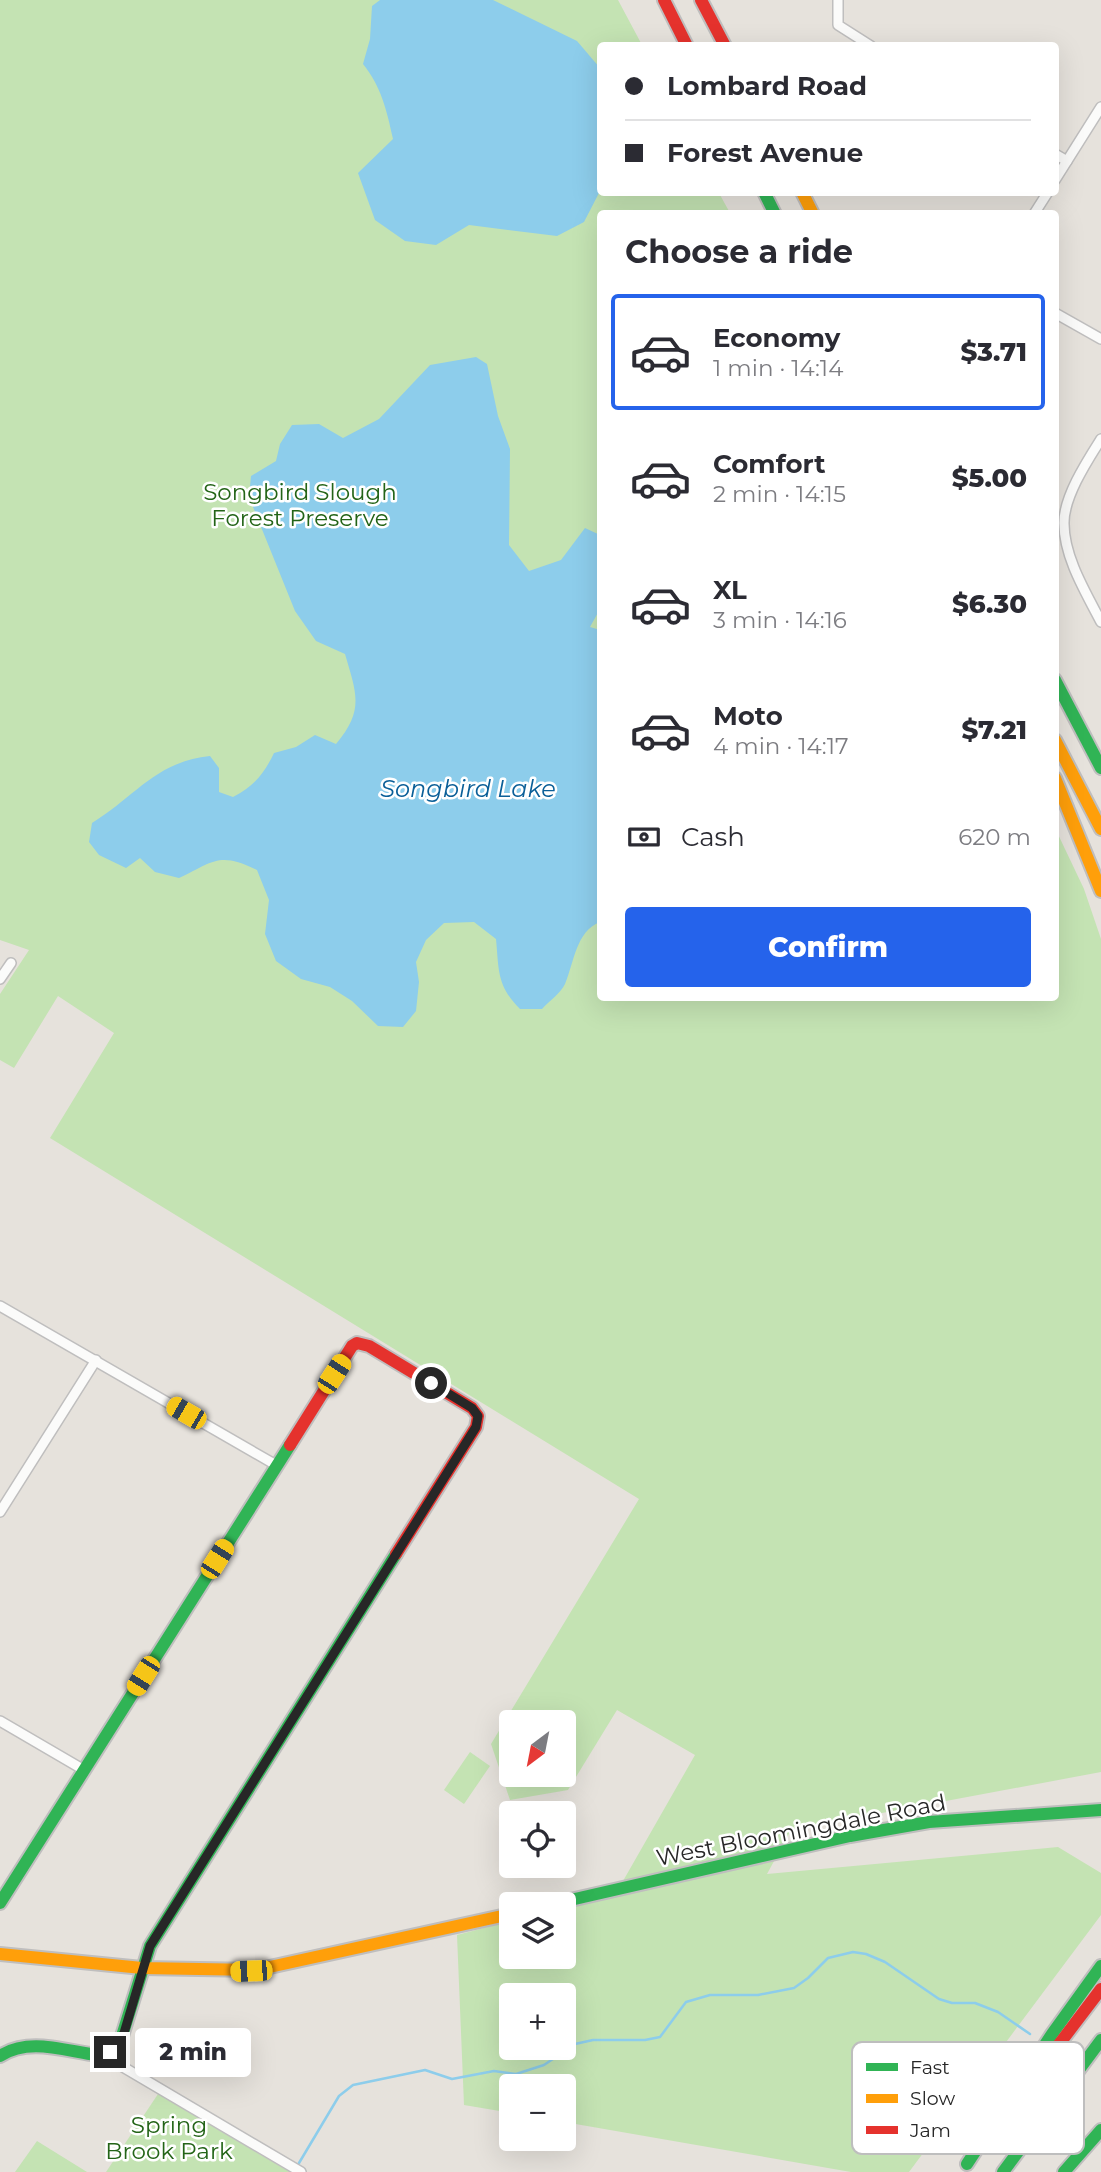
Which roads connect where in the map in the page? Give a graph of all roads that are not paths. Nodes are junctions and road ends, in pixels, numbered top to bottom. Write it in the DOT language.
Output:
graph roads {
  1 [pos="664,0"];
  2 [pos="701,0"];
  3 [pos="838,0"];
  4 [pos="685,42"];
  5 [pos="723,42"];
  6 [pos="865,42"];
  7 [pos="1101,107"];
  8 [pos="1059,157"];
  9 [pos="1067,162"];
  10 [pos="1059,174"];
  11 [pos="1059,315"];
  12 [pos="1101,340"];
  13 [pos="1101,439"];
  14 [pos="1101,622"];
  15 [pos="1059,675"];
  16 [pos="1059,689"];
  17 [pos="1101,746"];
  18 [pos="1059,748"];
  19 [pos="1101,768"];
  20 [pos="1059,788"];
  21 [pos="1101,829"];
  22 [pos="1101,891"];
  23 [pos="10,963"];
  24 [pos="0,979"];
  25 [pos="0,1306"];
  26 [pos="96,1360"];
  27 [pos="276,1465"];
  28 [pos="0,1512"];
  29 [pos="0,1721"];
  30 [pos="84,1770"];
  31 [pos="1101,1810"];
  32 [pos="576,1899"];
  33 [pos="0,1903"];
  34 [pos="499,1916"];
  35 [pos="0,1954"];
  36 [pos="1101,1966"];
  37 [pos="142,1968"];
  38 [pos="1101,1989"];
  39 [pos="1101,2040"];
  40 [pos="1047,2042"];
  41 [pos="1060,2042"];
  42 [pos="110,2052"];
  43 [pos="0,2056"];
  44 [pos="1084,2063"];
  45 [pos="1101,2130"];
  46 [pos="1084,2149"];
  47 [pos="975,2154"];
  48 [pos="1016,2154"];
  49 [pos="1080,2154"];
  50 [pos="964,2168"];
  51 [pos="301,2172"];
  52 [pos="1003,2172"];
  53 [pos="1064,2172"];
  1 -- 4 [label="main road"];
  2 -- 5 [label="main road"];
  3 -- 6 [label="street"];
  7 -- 9 [label="street"];
  8 -- 9 [label="street"];
  9 -- 10 [label="street"];
  11 -- 12 [label="street"];
  13 -- 14 [label="street"];
  15 -- 17 [label="main road"];
  16 -- 19 [label="main road"];
  18 -- 21 [label="main road"];
  20 -- 22 [label="main road"];
  23 -- 24 [label="street"];
  25 -- 26 [label="street"];
  26 -- 27 [label="street"];
  26 -- 28 [label="street"];
  27 -- 30 [label="main road"];
  27 -- 37 [label="main road"];
  29 -- 30 [label="street"];
  30 -- 33 [label="main road"];
  31 -- 32 [label="main road, West Bloomingdale Road"];
  34 -- 37 [label="main road"];
  35 -- 37 [label="main road"];
  36 -- 40 [label="main road"];
  37 -- 42 [label="main road"];
  38 -- 41 [label="main road"];
  39 -- 44 [label="main road"];
  42 -- 43 [label="main road"];
  42 -- 51 [label="street"];
  45 -- 46 [label="main road"];
  47 -- 50 [label="main road"];
  48 -- 52 [label="main road"];
  49 -- 53 [label="main road"];
}
